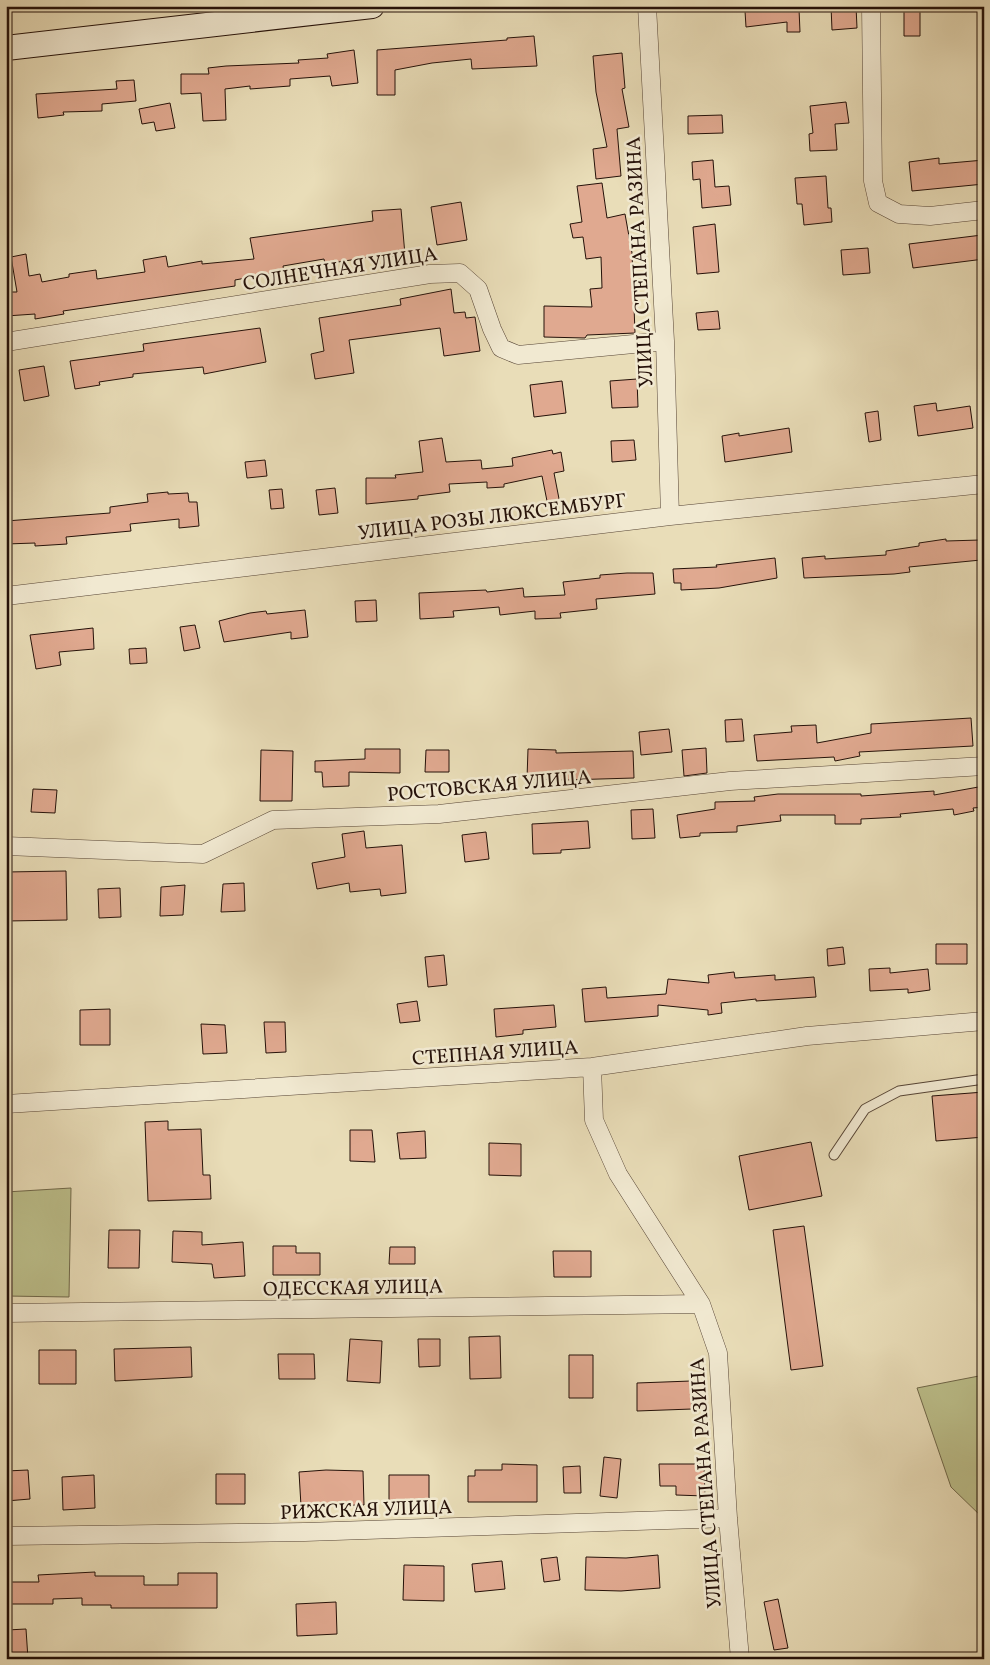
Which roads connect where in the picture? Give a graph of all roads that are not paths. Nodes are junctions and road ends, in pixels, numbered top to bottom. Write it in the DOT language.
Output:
graph roads {
  1 [pos="372,6"];
  2 [pos="647,6"];
  3 [pos="872,6"];
  4 [pos="6,48"];
  5 [pos="984,210"];
  6 [pos="666,341"];
  7 [pos="6,342"];
  8 [pos="984,484"];
  9 [pos="670,516"];
  10 [pos="6,596"];
  11 [pos="984,766"];
  12 [pos="6,846"];
  13 [pos="984,1021"];
  14 [pos="592,1067"];
  15 [pos="984,1079"];
  16 [pos="6,1104"];
  17 [pos="834,1155"];
  18 [pos="701,1304"];
  19 [pos="6,1313"];
  20 [pos="728,1518"];
  21 [pos="6,1536"];
  22 [pos="740,1659"];
  1 -- 4 [label="main road"];
  2 -- 6 [label="street, УЛИЦА СТЕПАНА РАЗИНА"];
  3 -- 5 [label="street"];
  6 -- 7 [label="street, СОЛНЕЧНАЯ УЛИЦА"];
  6 -- 9 [label="street, УЛИЦА СТЕПАНА РАЗИНА"];
  8 -- 9 [label="street, УЛИЦА РОЗЫ ЛЮКСЕМБУРГ"];
  9 -- 10 [label="street, УЛИЦА РОЗЫ ЛЮКСЕМБУРГ"];
  11 -- 12 [label="street, РОСТОВСКАЯ УЛИЦА"];
  13 -- 14 [label="street, СТЕПНАЯ УЛИЦА"];
  14 -- 16 [label="street, СТЕПНАЯ УЛИЦА"];
  14 -- 18 [label="street, УЛИЦА СТЕПАНА РАЗИНА"];
  15 -- 17 [label="lane"];
  18 -- 19 [label="street, ОДЕССКАЯ УЛИЦА"];
  18 -- 20 [label="street, УЛИЦА СТЕПАНА РАЗИНА"];
  20 -- 21 [label="street, РИЖСКАЯ УЛИЦА"];
  20 -- 22 [label="street, УЛИЦА СТЕПАНА РАЗИНА"];
}
